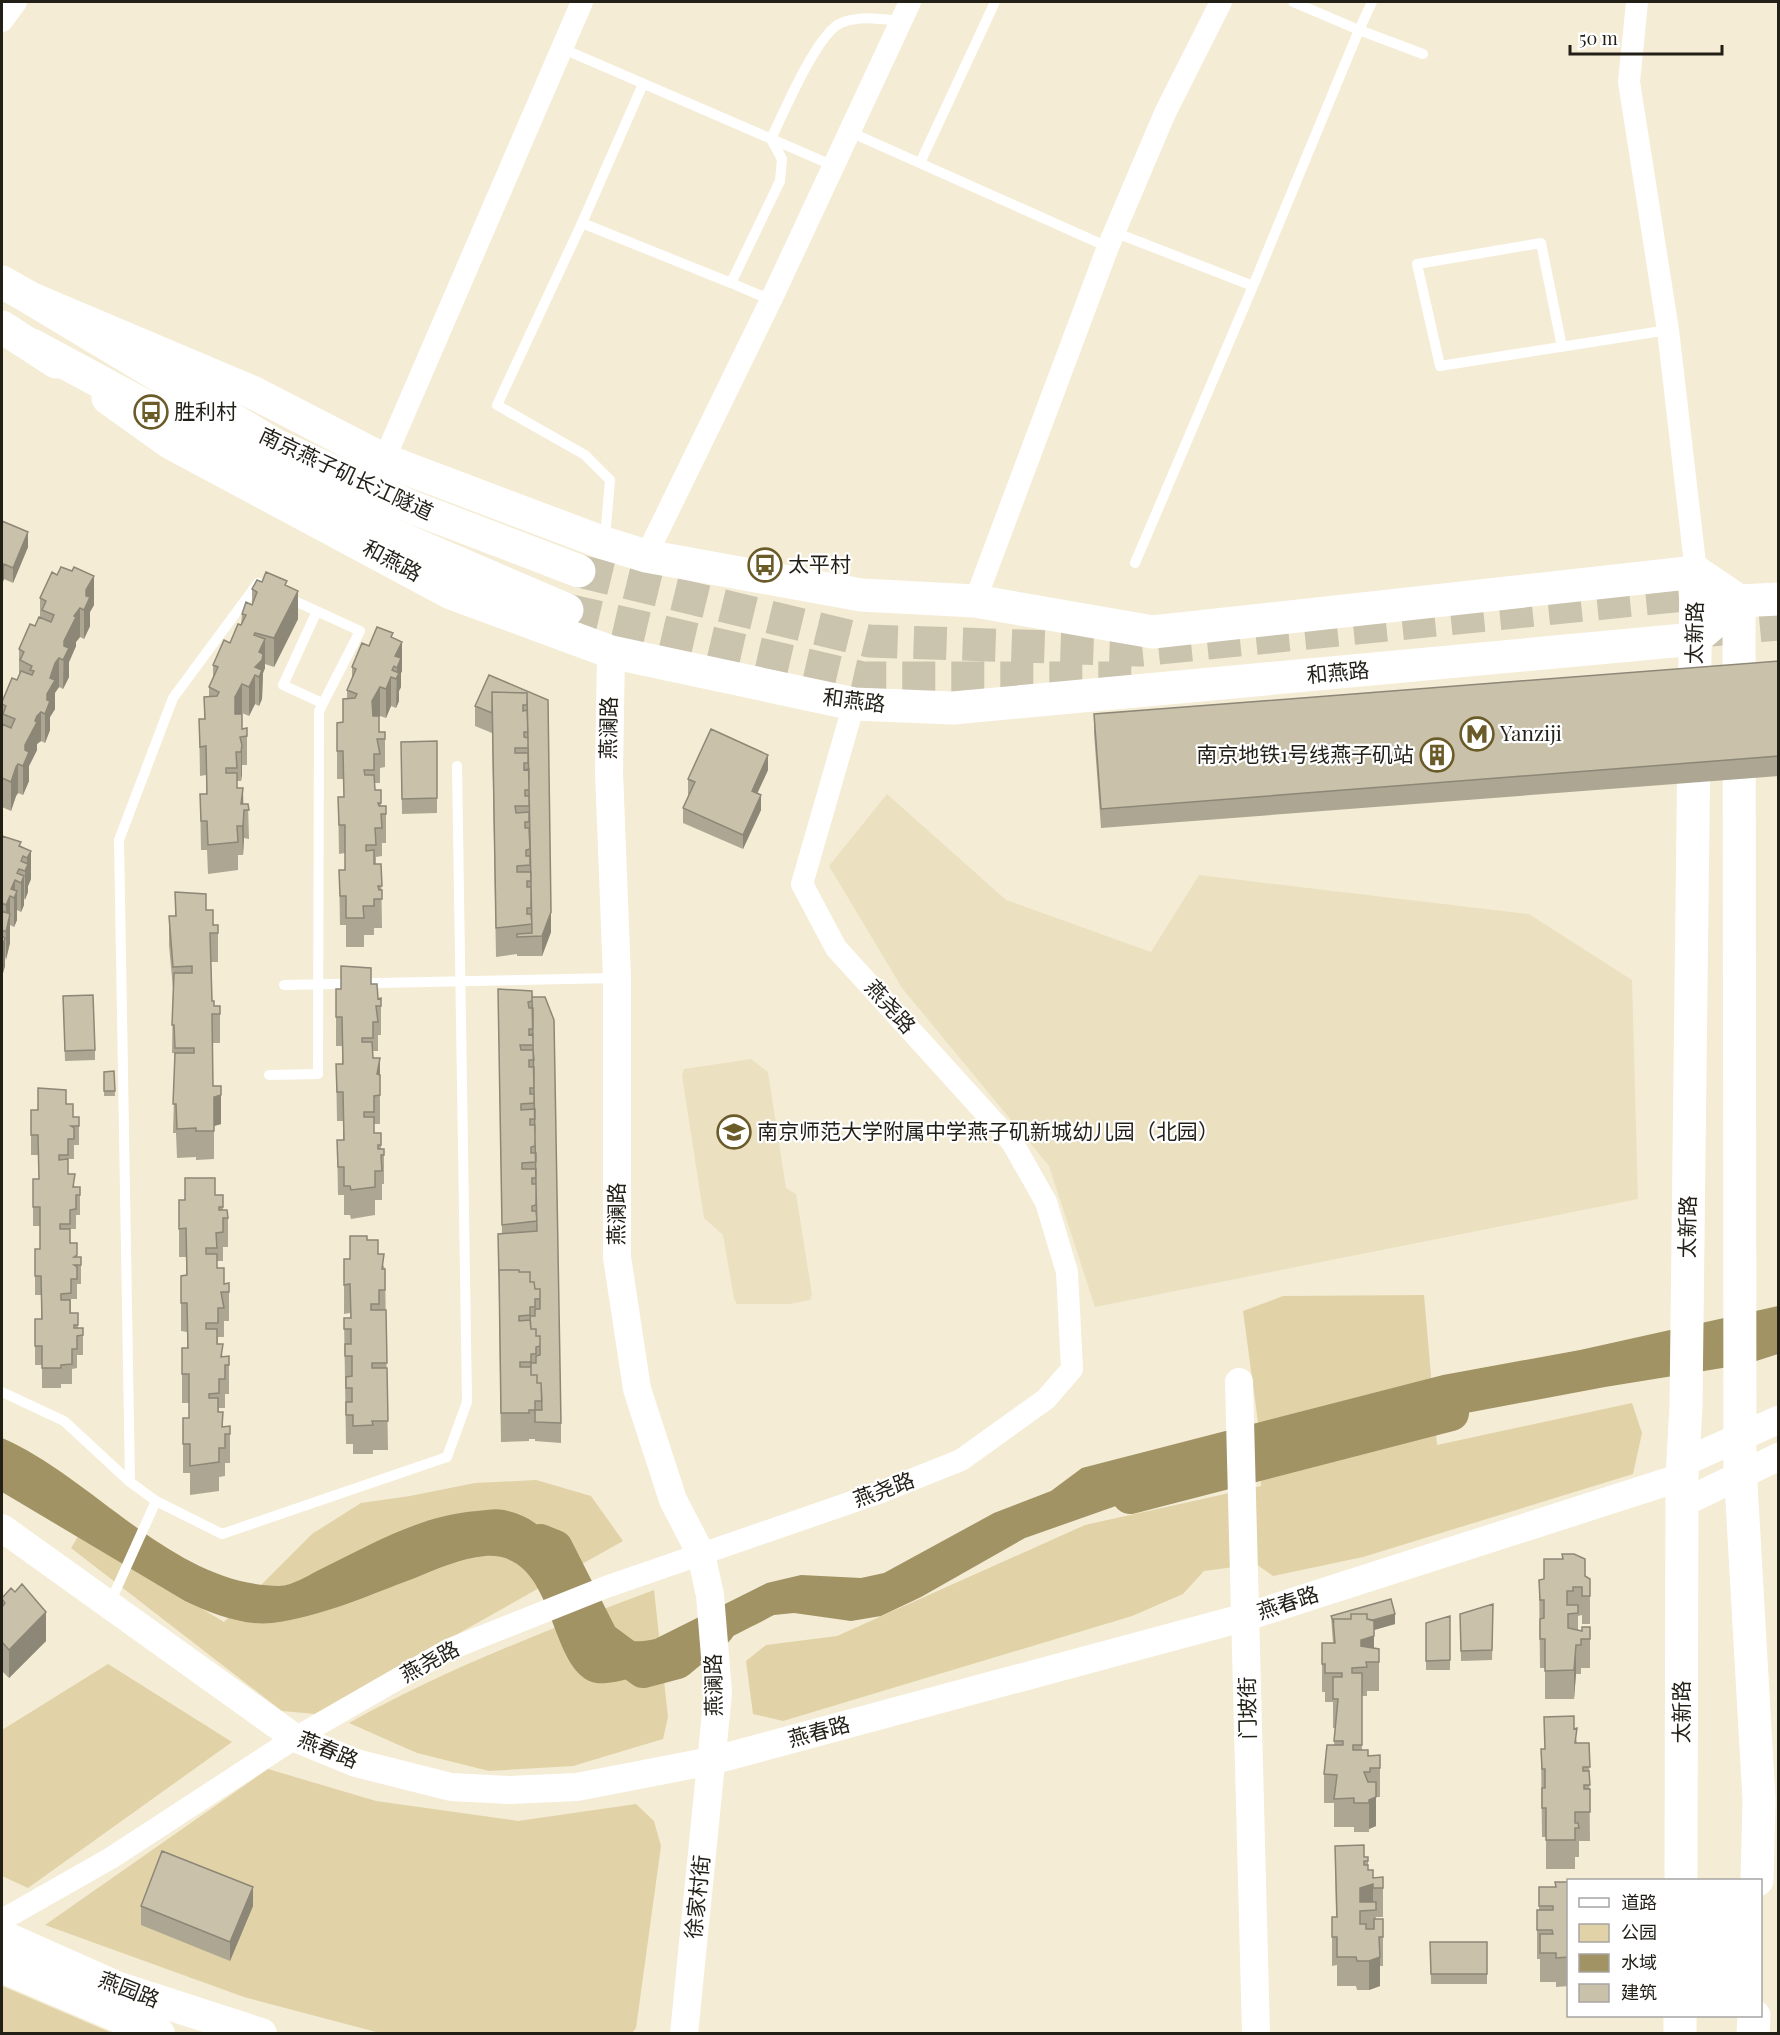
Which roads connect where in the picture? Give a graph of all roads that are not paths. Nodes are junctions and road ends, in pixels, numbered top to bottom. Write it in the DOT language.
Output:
graph roads {
  1 [pos="16,2"];
  2 [pos="582,2"];
  3 [pos="995,2"];
  4 [pos="1221,2"];
  5 [pos="1293,2"];
  6 [pos="1372,2"];
  7 [pos="1637,2"];
  8 [pos="905,11"];
  9 [pos="2,21"];
  10 [pos="1359,30"];
  11 [pos="561,48"];
  12 [pos="1423,54"];
  13 [pos="643,84"];
  14 [pos="850,132"];
  15 [pos="771,139"];
  16 [pos="920,163"];
  17 [pos="834,166"];
  18 [pos="582,223"];
  19 [pos="1111,240"];
  20 [pos="2,282"];
  21 [pos="731,283"];
  22 [pos="1253,286"];
  23 [pos="32,299"];
  24 [pos="771,300"];
  25 [pos="2,327"];
  26 [pos="1668,330"];
  27 [pos="32,345"];
  28 [pos="1562,347"];
  29 [pos="384,460"];
  30 [pos="604,543"];
  31 [pos="646,556"];
  32 [pos="1135,563"];
  33 [pos="579,571"];
  34 [pos="1696,572"];
  35 [pos="1779,599"];
  36 [pos="975,601"];
  37 [pos="1738,601"];
  38 [pos="567,609"];
  39 [pos="317,611"];
  40 [pos="1695,639"];
  41 [pos="611,652"];
  42 [pos="322,704"];
  43 [pos="854,704"];
  44 [pos="457,766"];
  45 [pos="617,978"];
  46 [pos="460,981"];
  47 [pos="320,984"];
  48 [pos="284,985"];
  49 [pos="269,1075"];
  50 [pos="1239,1382"];
  51 [pos="2,1392"];
  52 [pos="1779,1420"];
  53 [pos="1740,1437"];
  54 [pos="1779,1457"];
  55 [pos="1741,1475"];
  56 [pos="1683,1481"];
  57 [pos="130,1482"];
  58 [pos="156,1502"];
  59 [pos="2,1528"];
  60 [pos="700,1554"];
  61 [pos="109,1606"];
  62 [pos="1246,1617"];
  63 [pos="295,1738"];
  64 [pos="711,1761"];
  65 [pos="1681,1879"];
  66 [pos="1757,1879"];
  67 [pos="2,1920"];
  68 [pos="2,1936"];
  69 [pos="2,1967"];
  70 [pos="1680,2017"];
  71 [pos="1754,2017"];
  72 [pos="156,2025"];
  73 [pos="261,2034"];
  74 [pos="684,2034"];
  75 [pos="1256,2034"];
  76 [pos="1680,2034"];
  77 [pos="1753,2034"];
  1 -- 9 [label="street"];
  2 -- 11 [label="street"];
  3 -- 16 [label="lane"];
  4 -- 19 [label="street"];
  5 -- 10 [label="lane"];
  6 -- 10 [label="lane"];
  7 -- 26 [label="street"];
  8 -- 14 [label="street"];
  8 -- 15 [label="lane"];
  10 -- 12 [label="lane"];
  10 -- 22 [label="lane"];
  11 -- 13 [label="lane"];
  11 -- 29 [label="street"];
  13 -- 15 [label="lane"];
  13 -- 18 [label="lane"];
  14 -- 16 [label="lane"];
  14 -- 17 [label="street"];
  15 -- 17 [label="lane"];
  15 -- 21 [label="lane"];
  16 -- 19 [label="lane"];
  17 -- 24 [label="street"];
  18 -- 21 [label="lane"];
  18 -- 30 [label="lane"];
  19 -- 22 [label="lane"];
  19 -- 36 [label="street"];
  20 -- 23 [label="main road"];
  21 -- 24 [label="lane"];
  22 -- 32 [label="lane"];
  23 -- 29 [label="main road"];
  23 -- 33 [label="main road, 南京燕子矶长江隧道"];
  24 -- 31 [label="street"];
  25 -- 27 [label="main road, 和燕路"];
  26 -- 28 [label="lane"];
  26 -- 34 [label="street"];
  27 -- 38 [label="main road, 南京燕子矶长江隧道"];
  27 -- 41 [label="main road, 和燕路"];
  28 -- 28 [label="lane"];
  29 -- 30 [label="main road"];
  30 -- 31 [label="main road"];
  31 -- 36 [label="main road"];
  34 -- 36 [label="main road"];
  34 -- 37 [label="main road"];
  34 -- 40 [label="main road, 太新路"];
  35 -- 37 [label="main road"];
  37 -- 40 [label="main road"];
  37 -- 53 [label="main road, 太新路"];
  39 -- 42 [label="lane"];
  39 -- 42 [label="lane"];
  39 -- 57 [label="lane"];
  40 -- 43 [label="main road, 和燕路"];
  40 -- 56 [label="main road, 太新路"];
  41 -- 43 [label="main road, 和燕路"];
  41 -- 45 [label="street, 燕澜路"];
  42 -- 47 [label="lane"];
  43 -- 60 [label="street, 燕尧路"];
  44 -- 46 [label="lane"];
  45 -- 46 [label="lane"];
  45 -- 60 [label="street, 燕澜路"];
  46 -- 47 [label="lane"];
  46 -- 58 [label="lane"];
  47 -- 48 [label="lane"];
  47 -- 49 [label="lane"];
  50 -- 62 [label="street, 门坡街"];
  51 -- 57 [label="lane"];
  52 -- 53 [label="street, 燕春路"];
  53 -- 55 [label="main road, 太新路"];
  53 -- 56 [label="street, 燕春路"];
  54 -- 55 [label="street, 燕春路"];
  55 -- 56 [label="street, 燕春路"];
  55 -- 66 [label="main road, 太新路"];
  56 -- 62 [label="street, 燕春路"];
  56 -- 65 [label="main road, 太新路"];
  57 -- 58 [label="lane"];
  58 -- 61 [label="lane"];
  59 -- 61 [label="street, 燕春路"];
  60 -- 63 [label="street, 燕尧路"];
  60 -- 64 [label="street, 燕澜路"];
  61 -- 63 [label="street, 燕春路"];
  62 -- 64 [label="street, 燕春路"];
  62 -- 75 [label="street, 门坡街"];
  63 -- 64 [label="street, 燕春路"];
  63 -- 67 [label="street, 燕尧路"];
  64 -- 74 [label="street, 徐家村街"];
  68 -- 72 [label="main road, 燕园路"];
  69 -- 72 [label="main road, 燕园路"];
  70 -- 76 [label="main road"];
  71 -- 77 [label="main road"];
  72 -- 73 [label="main road, 燕园路"];
}
